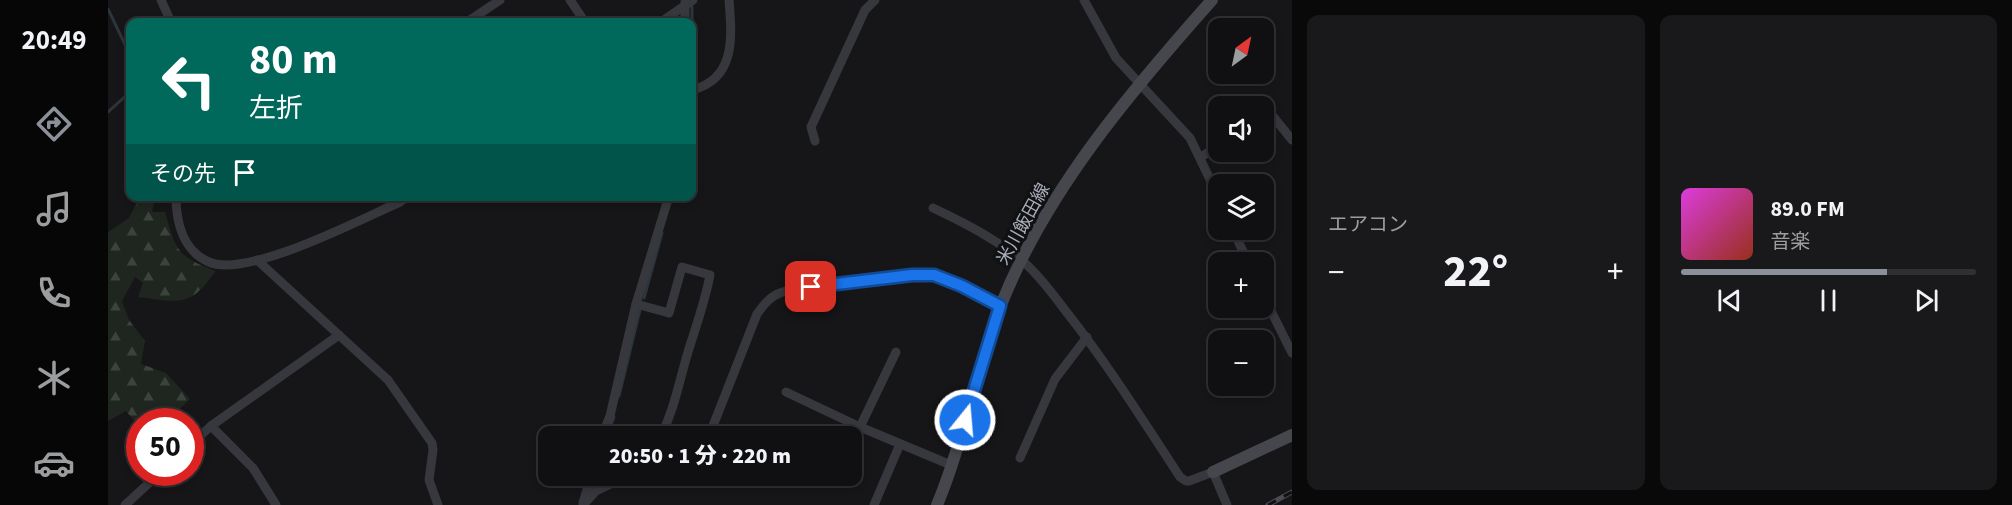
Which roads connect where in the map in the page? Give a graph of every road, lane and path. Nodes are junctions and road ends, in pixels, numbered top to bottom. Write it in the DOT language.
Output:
graph roads {
  1 [pos="161,0"];
  2 [pos="500,0"];
  3 [pos="570,0"];
  4 [pos="729,0"];
  5 [pos="875,0"];
  6 [pos="1084,0"];
  7 [pos="1212,0"];
  8 [pos="688,2"];
  9 [pos="169,18"];
  10 [pos="472,18"];
  11 [pos="582,18"];
  12 [pos="666,18"];
  13 [pos="686,18"];
  14 [pos="1140,82"];
  15 [pos="696,89"];
  16 [pos="1274,118"];
  17 [pos="1292,140"];
  18 [pos="815,141"];
  19 [pos="1208,152"];
  20 [pos="1201,157"];
  21 [pos="1208,174"];
  22 [pos="177,201"];
  23 [pos="401,201"];
  24 [pos="667,201"];
  25 [pos="933,208"];
  26 [pos="257,261"];
  27 [pos="1021,261"];
  28 [pos="636,304"];
  29 [pos="1000,306"];
  30 [pos="1274,317"];
  31 [pos="339,335"];
  32 [pos="1087,337"];
  33 [pos="896,352"];
  34 [pos="1292,353"];
  35 [pos="786,392"];
  36 [pos="211,426"];
  37 [pos="606,426"];
  38 [pos="666,426"];
  39 [pos="713,426"];
  40 [pos="858,426"];
  41 [pos="860,426"];
  42 [pos="862,428"];
  43 [pos="204,432"];
  44 [pos="1292,435"];
  45 [pos="900,444"];
  46 [pos="1020,458"];
  47 [pos="951,465"];
  48 [pos="1213,472"];
  49 [pos="146,486"];
  50 [pos="588,486"];
  51 [pos="609,486"];
  52 [pos="125,505"];
  53 [pos="276,505"];
  54 [pos="438,505"];
  55 [pos="874,505"];
  56 [pos="937,505"];
  57 [pos="1227,505"];
  1 -- 9 [label="street"];
  2 -- 10 [label="street"];
  3 -- 11 [label="street"];
  4 -- 15 [label="street"];
  5 -- 18 [label="street"];
  6 -- 14 [label="street"];
  7 -- 14 [label="main road, 米川飯田線"];
  8 -- 12 [label="street"];
  8 -- 13 [label="street"];
  14 -- 20 [label="street"];
  14 -- 27 [label="main road, 米川飯田線"];
  16 -- 17 [label="street"];
  19 -- 20 [label="street"];
  20 -- 21 [label="street"];
  22 -- 26 [label="street"];
  23 -- 26 [label="street"];
  24 -- 28 [label="street"];
  25 -- 27 [label="street"];
  26 -- 31 [label="street"];
  27 -- 29 [label="main road, 米川飯田線"];
  27 -- 32 [label="street"];
  28 -- 37 [label="street"];
  28 -- 38 [label="street"];
  29 -- 39 [label="street"];
  29 -- 47 [label="main road, 米川飯田線"];
  30 -- 34 [label="street"];
  31 -- 36 [label="street"];
  31 -- 54 [label="street"];
  32 -- 46 [label="street"];
  32 -- 48 [label="street"];
  33 -- 41 [label="street"];
  35 -- 40 [label="street"];
  36 -- 43 [label="street"];
  36 -- 53 [label="street"];
  42 -- 45 [label="street"];
  44 -- 48 [label="main road"];
  45 -- 47 [label="street"];
  45 -- 55 [label="street"];
  47 -- 56 [label="main road, 米川飯田線"];
  48 -- 57 [label="street"];
  49 -- 52 [label="street"];
  50 -- 51 [label="street"];
}
